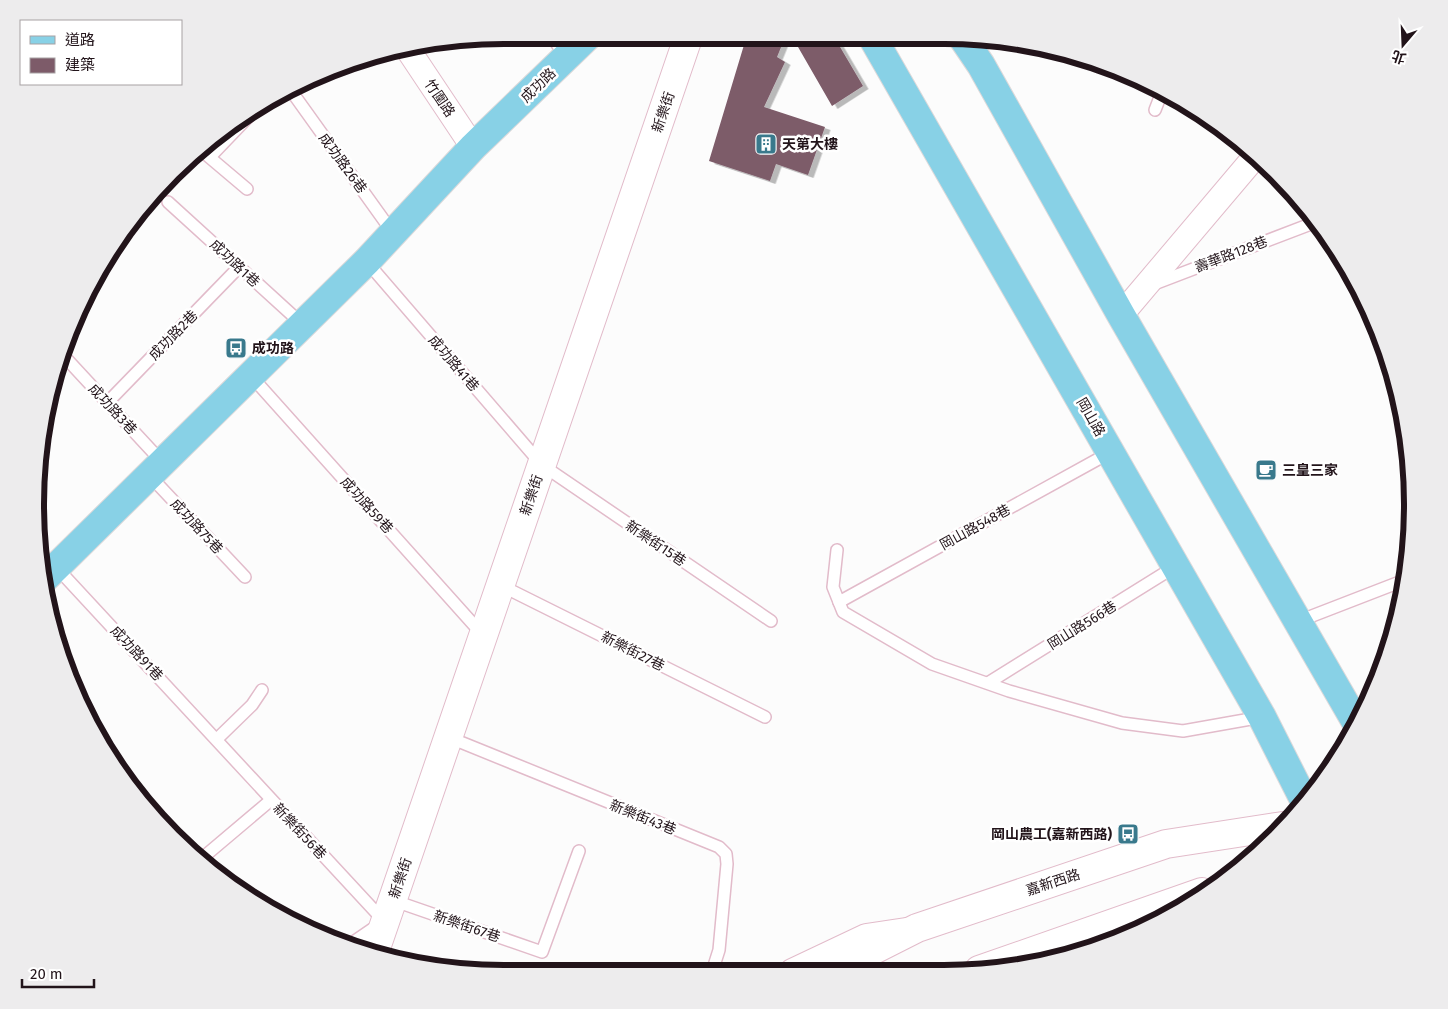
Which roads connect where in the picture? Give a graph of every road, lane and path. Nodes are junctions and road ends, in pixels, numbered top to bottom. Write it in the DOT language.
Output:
graph roads {
  1 [pos="557,44"];
  2 [pos="580,44"];
  3 [pos="686,44"];
  4 [pos="876,44"];
  5 [pos="967,45"];
  6 [pos="410,54"];
  7 [pos="566,58"];
  8 [pos="294,95"];
  9 [pos="1160,98"];
  10 [pos="1155,110"];
  11 [pos="473,147"];
  12 [pos="206,154"];
  13 [pos="1251,162"];
  14 [pos="248,189"];
  15 [pos="168,202"];
  16 [pos="1309,225"];
  17 [pos="394,234"];
  18 [pos="366,261"];
  19 [pos="239,267"];
  20 [pos="1145,287"];
  21 [pos="1121,315"];
  22 [pos="302,324"];
  23 [pos="67,359"];
  24 [pos="250,375"];
  25 [pos="107,403"];
  26 [pos="1111,452"];
  27 [pos="542,465"];
  28 [pos="156,470"];
  29 [pos="836,550"];
  30 [pos="1176,566"];
  31 [pos="50,574"];
  32 [pos="245,577"];
  33 [pos="1397,583"];
  34 [pos="500,585"];
  35 [pos="839,602"];
  36 [pos="771,621"];
  37 [pos="1299,621"];
  38 [pos="483,636"];
  39 [pos="988,683"];
  40 [pos="262,690"];
  41 [pos="1262,716"];
  42 [pos="1353,716"];
  43 [pos="765,717"];
  44 [pos="448,738"];
  45 [pos="217,739"];
  46 [pos="1301,794"];
  47 [pos="271,800"];
  48 [pos="1271,828"];
  49 [pos="578,851"];
  50 [pos="206,855"];
  51 [pos="1182,899"];
  52 [pos="388,911"];
  53 [pos="917,928"];
  54 [pos="354,940"];
  55 [pos="376,947"];
  56 [pos="1005,961"];
  57 [pos="714,965"];
  58 [pos="805,965"];
  59 [pos="844,965"];
  1 -- 7 [label="lane"];
  2 -- 7 [label="main road, 成功路"];
  3 -- 27 [label="street, 新樂街"];
  4 -- 26 [label="main road, 岡山路"];
  5 -- 21 [label="main road"];
  6 -- 11 [label="street, 竹圍路"];
  7 -- 11 [label="main road, 成功路"];
  8 -- 17 [label="lane, 成功路26巷"];
  9 -- 10 [label="lane"];
  11 -- 17 [label="main road, 成功路"];
  12 -- 14 [label="lane"];
  13 -- 20 [label="street"];
  15 -- 19 [label="lane, 成功路1巷"];
  16 -- 20 [label="lane, 壽華路128巷"];
  17 -- 18 [label="main road, 成功路"];
  18 -- 22 [label="main road, 成功路"];
  18 -- 27 [label="lane, 成功路41巷"];
  19 -- 22 [label="lane, 成功路1巷"];
  19 -- 25 [label="lane, 成功路2巷"];
  20 -- 21 [label="street"];
  21 -- 37 [label="main road"];
  22 -- 24 [label="main road, 成功路"];
  23 -- 25 [label="lane, 成功路3巷"];
  24 -- 28 [label="main road, 成功路"];
  24 -- 38 [label="lane, 成功路59巷"];
  25 -- 28 [label="lane, 成功路3巷"];
  26 -- 30 [label="main road, 岡山路"];
  26 -- 35 [label="lane, 岡山路548巷"];
  27 -- 34 [label="street, 新樂街"];
  27 -- 36 [label="lane, 新樂街15巷"];
  28 -- 31 [label="main road, 成功路"];
  28 -- 32 [label="lane, 成功路75巷"];
  29 -- 35 [label="lane"];
  30 -- 39 [label="lane, 岡山路566巷"];
  30 -- 41 [label="main road, 岡山路"];
  31 -- 45 [label="lane, 成功路91巷"];
  33 -- 37 [label="lane"];
  34 -- 38 [label="street, 新樂街"];
  34 -- 43 [label="lane, 新樂街27巷"];
  35 -- 39 [label="lane"];
  37 -- 42 [label="main road"];
  38 -- 44 [label="street, 新樂街"];
  39 -- 41 [label="lane"];
  40 -- 45 [label="lane"];
  41 -- 46 [label="main road, 岡山路"];
  44 -- 52 [label="street, 新樂街"];
  44 -- 57 [label="lane, 新樂街43巷"];
  45 -- 47 [label="lane, 新樂街56巷"];
  47 -- 50 [label="lane"];
  47 -- 52 [label="lane, 新樂街56巷"];
  48 -- 53 [label="street, 嘉新西路"];
  49 -- 52 [label="lane, 新樂街67巷"];
  51 -- 56 [label="street"];
  52 -- 54 [label="lane"];
  52 -- 55 [label="street, 新樂街"];
  53 -- 58 [label="street"];
  53 -- 59 [label="street, 嘉新西路"];
}
